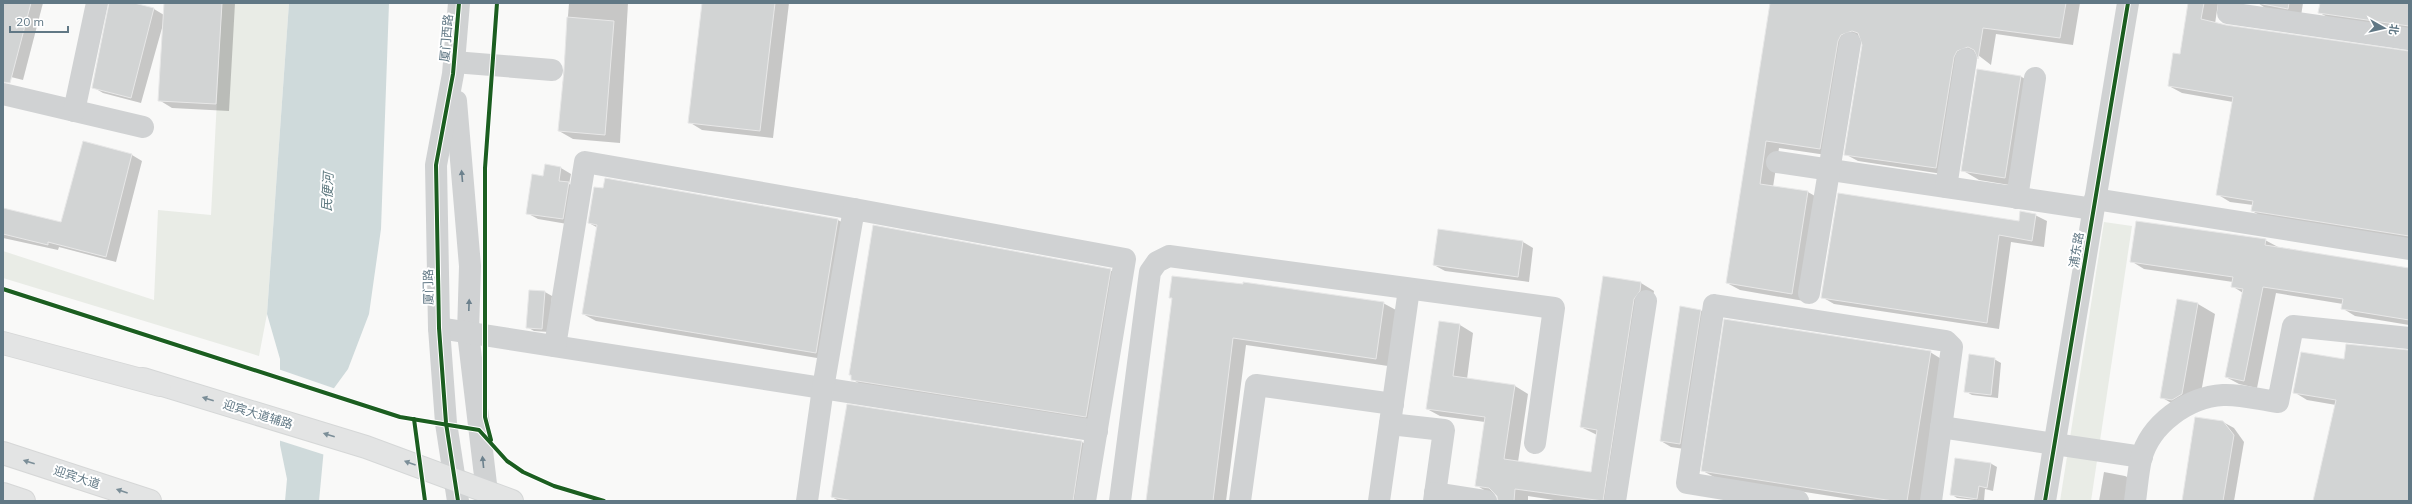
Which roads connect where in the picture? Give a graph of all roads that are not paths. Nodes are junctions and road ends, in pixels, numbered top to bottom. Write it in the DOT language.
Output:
graph roads {
  1 [pos="96,3"];
  2 [pos="459,3"];
  3 [pos="2128,3"];
  4 [pos="2229,3"];
  5 [pos="2409,39"];
  6 [pos="1850,42"];
  7 [pos="1966,59"];
  8 [pos="454,68"];
  9 [pos="552,70"];
  10 [pos="2035,78"];
  11 [pos="3,94"];
  12 [pos="74,111"];
  13 [pos="144,127"];
  14 [pos="1777,162"];
  15 [pos="1829,170"];
  16 [pos="1946,187"];
  17 [pos="2017,198"];
  18 [pos="2094,204"];
  19 [pos="854,209"];
  20 [pos="2409,249"];
  21 [pos="1409,289"];
  22 [pos="1809,293"];
  23 [pos="1646,301"];
  24 [pos="439,328"];
  25 [pos="3,333"];
  26 [pos="468,333"];
  27 [pos="2409,338"];
  28 [pos="3,343"];
  29 [pos="555,346"];
  30 [pos="160,385"];
  31 [pos="823,388"];
  32 [pos="1391,414"];
  33 [pos="1941,427"];
  34 [pos="1097,431"];
  35 [pos="1534,443"];
  36 [pos="2055,443"];
  37 [pos="3,453"];
  38 [pos="2142,457"];
  39 [pos="454,479"];
  40 [pos="3,494"];
  41 [pos="487,496"];
  42 [pos="1435,497"];
  43 [pos="1486,500"];
  44 [pos="24,501"];
  45 [pos="150,501"];
  46 [pos="458,501"];
  47 [pos="512,501"];
  48 [pos="807,501"];
  49 [pos="1085,501"];
  50 [pos="1120,501"];
  51 [pos="1240,501"];
  52 [pos="1379,501"];
  53 [pos="1615,501"];
  54 [pos="1798,501"];
  55 [pos="1931,501"];
  56 [pos="2045,501"];
  57 [pos="2135,501"];
  1 -- 12 [label="street"];
  2 -- 8 [label="street, 厦门西路"];
  3 -- 18 [label="street, 浦东路"];
  4 -- 5 [label="street"];
  6 -- 15 [label="street"];
  7 -- 16 [label="street"];
  8 -- 9 [label="street"];
  8 -- 24 [label="street, 厦门路"];
  26 -- 8 [label="street, one-way"];
  10 -- 17 [label="street"];
  11 -- 12 [label="street"];
  12 -- 13 [label="street"];
  14 -- 15 [label="street"];
  15 -- 16 [label="street"];
  15 -- 22 [label="street"];
  16 -- 17 [label="street"];
  17 -- 18 [label="street"];
  18 -- 20 [label="street"];
  18 -- 36 [label="street, 浦东路"];
  19 -- 29 [label="street"];
  19 -- 31 [label="street"];
  19 -- 34 [label="street"];
  21 -- 32 [label="street"];
  21 -- 35 [label="street"];
  21 -- 50 [label="street"];
  23 -- 53 [label="street"];
  24 -- 26 [label="street"];
  24 -- 39 [label="street, 厦门路"];
  25 -- 30 [label="main road, 迎宾大道辅路"];
  26 -- 29 [label="street"];
  41 -- 26 [label="street, one-way"];
  27 -- 38 [label="street"];
  28 -- 30 [label="main road"];
  29 -- 31 [label="street"];
  39 -- 30 [label="main road, 迎宾大道辅路, one-way"];
  31 -- 34 [label="street"];
  31 -- 48 [label="street"];
  32 -- 42 [label="street"];
  32 -- 51 [label="street"];
  32 -- 52 [label="street"];
  33 -- 36 [label="street"];
  33 -- 54 [label="street"];
  33 -- 55 [label="street"];
  34 -- 49 [label="street"];
  36 -- 38 [label="street"];
  36 -- 56 [label="street, 浦东路"];
  45 -- 37 [label="main road, 迎宾大道, one-way"];
  38 -- 57 [label="street"];
  39 -- 41 [label="main road, 迎宾大道辅路"];
  39 -- 46 [label="street, 厦门路"];
  40 -- 44 [label="main road"];
  41 -- 47 [label="main road, 迎宾大道辅路"];
  42 -- 43 [label="street"];
}
